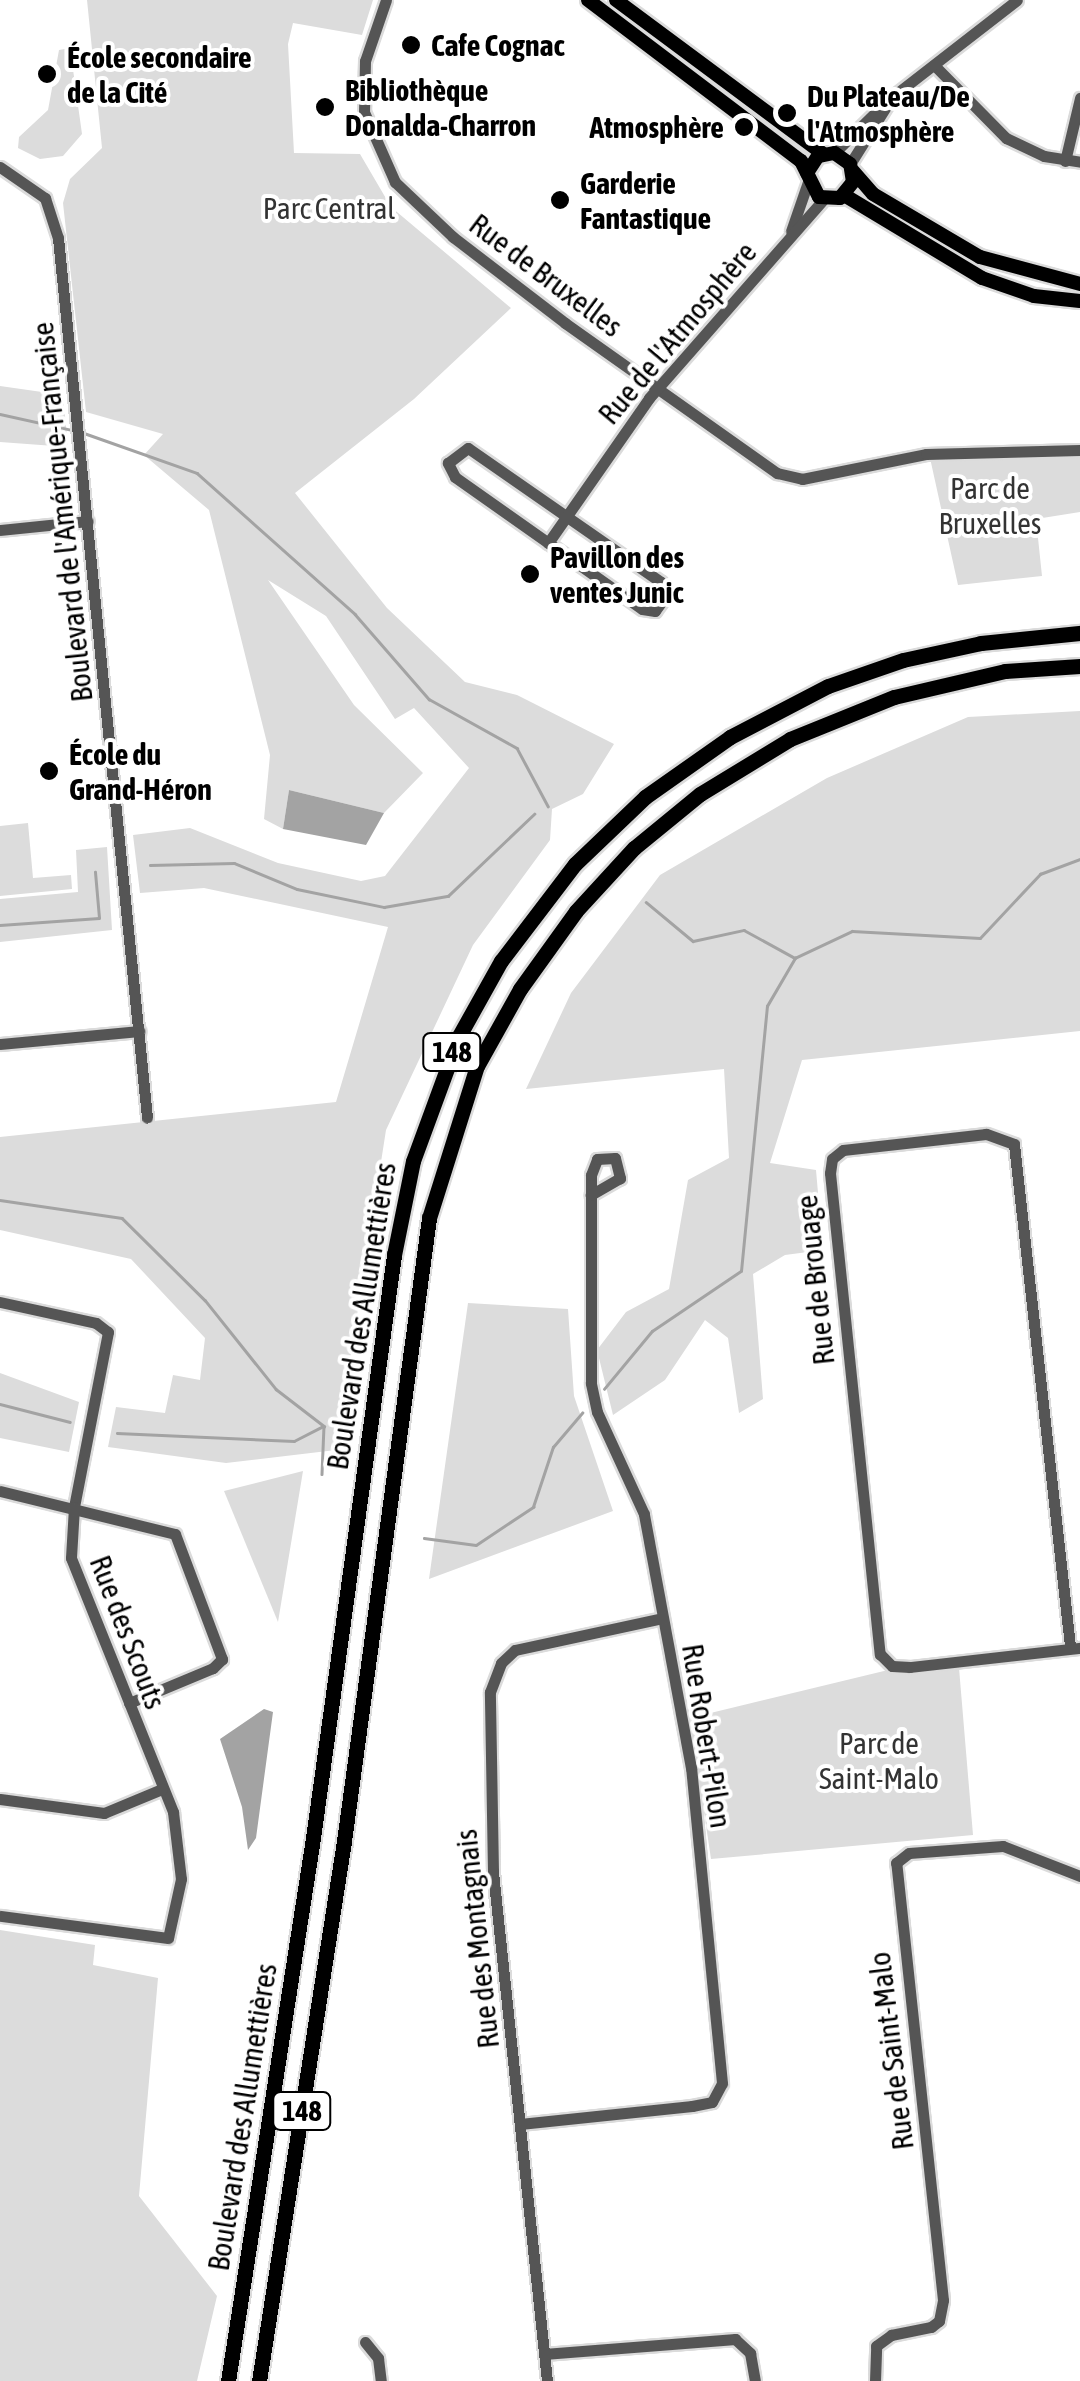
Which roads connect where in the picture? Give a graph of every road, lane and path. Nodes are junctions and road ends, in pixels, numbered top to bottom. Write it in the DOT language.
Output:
graph roads {
  1 [pos="386,0"];
  2 [pos="588,0"];
  3 [pos="616,0"];
  4 [pos="1016,0"];
  5 [pos="934,65"];
  6 [pos="1080,98"];
  7 [pos="880,110"];
  8 [pos="829,154"];
  9 [pos="1065,161"];
  10 [pos="1080,162"];
  11 [pos="0,167"];
  12 [pos="851,168"];
  13 [pos="807,177"];
  14 [pos="844,195"];
  15 [pos="824,199"];
  16 [pos="790,231"];
  17 [pos="1080,284"];
  18 [pos="1080,301"];
  19 [pos="659,386"];
  20 [pos="1080,450"];
  21 [pos="567,516"];
  22 [pos="88,521"];
  23 [pos="0,530"];
  24 [pos="548,543"];
  25 [pos="1080,633"];
  26 [pos="1080,666"];
  27 [pos="139,1031"];
  28 [pos="0,1044"];
  29 [pos="147,1118"];
  30 [pos="591,1195"];
  31 [pos="0,1302"];
  32 [pos="0,1491"];
  33 [pos="74,1506"];
  34 [pos="663,1618"];
  35 [pos="1075,1647"];
  36 [pos="129,1703"];
  37 [pos="162,1788"];
  38 [pos="0,1799"];
  39 [pos="314,1834"];
  40 [pos="344,1840"];
  41 [pos="1080,1876"];
  42 [pos="0,1916"];
  43 [pos="520,2124"];
  44 [pos="365,2342"];
  45 [pos="544,2354"];
  46 [pos="228,2381"];
  47 [pos="259,2381"];
  48 [pos="380,2381"];
  49 [pos="547,2381"];
  50 [pos="755,2381"];
  51 [pos="875,2381"];
  1 -- 19 [label="street, Rue de Bruxelles"];
  2 -- 13 [label="main road"];
  3 -- 8 [label="main road"];
  4 -- 5 [label="street"];
  5 -- 7 [label="street"];
  5 -- 9 [label="street"];
  6 -- 9 [label="street"];
  7 -- 8 [label="street"];
  7 -- 12 [label="street"];
  8 -- 12 [label="main road"];
  8 -- 13 [label="main road"];
  9 -- 10 [label="street"];
  11 -- 22 [label="street, Boulevard de l'Amérique-Française"];
  12 -- 14 [label="main road"];
  12 -- 17 [label="main road"];
  13 -- 15 [label="main road"];
  13 -- 16 [label="street, Rue de l'Atmosphère"];
  14 -- 15 [label="main road"];
  14 -- 18 [label="main road"];
  15 -- 16 [label="street, Rue de l'Atmosphère"];
  16 -- 19 [label="street, Rue de l'Atmosphère"];
  19 -- 20 [label="street, Rue de Bruxelles"];
  19 -- 21 [label="street, Rue de l'Atmosphère"];
  21 -- 24 [label="street, Rue de l'Atmosphère"];
  21 -- 24 [label="street"];
  21 -- 24 [label="street"];
  22 -- 23 [label="street"];
  22 -- 27 [label="street, Boulevard de l'Amérique-Française"];
  25 -- 39 [label="highway, Boulevard des Allumettières / 148"];
  26 -- 40 [label="highway, Boulevard des Allumettières / 148"];
  27 -- 28 [label="street"];
  27 -- 29 [label="street, Boulevard de l'Amérique-Française"];
  30 -- 34 [label="street, Rue Robert-Pilon"];
  31 -- 33 [label="street, Rue des Scouts"];
  32 -- 33 [label="street"];
  33 -- 36 [label="street, Rue des Scouts"];
  33 -- 36 [label="street"];
  34 -- 43 [label="street, Rue des Montagnais"];
  34 -- 43 [label="street, Rue Robert-Pilon"];
  35 -- 35 [label="street, Rue de Brouage"];
  36 -- 37 [label="street, Rue des Scouts"];
  37 -- 38 [label="street"];
  37 -- 42 [label="street, Rue des Scouts"];
  39 -- 40 [label="highway"];
  39 -- 46 [label="highway, Boulevard des Allumettières / 148"];
  40 -- 47 [label="highway, Boulevard des Allumettières / 148"];
  41 -- 51 [label="street, Rue de Saint-Malo"];
  43 -- 45 [label="street, Rue des Montagnais"];
  44 -- 48 [label="street"];
  45 -- 49 [label="street, Rue des Montagnais"];
  45 -- 50 [label="street"];
}
